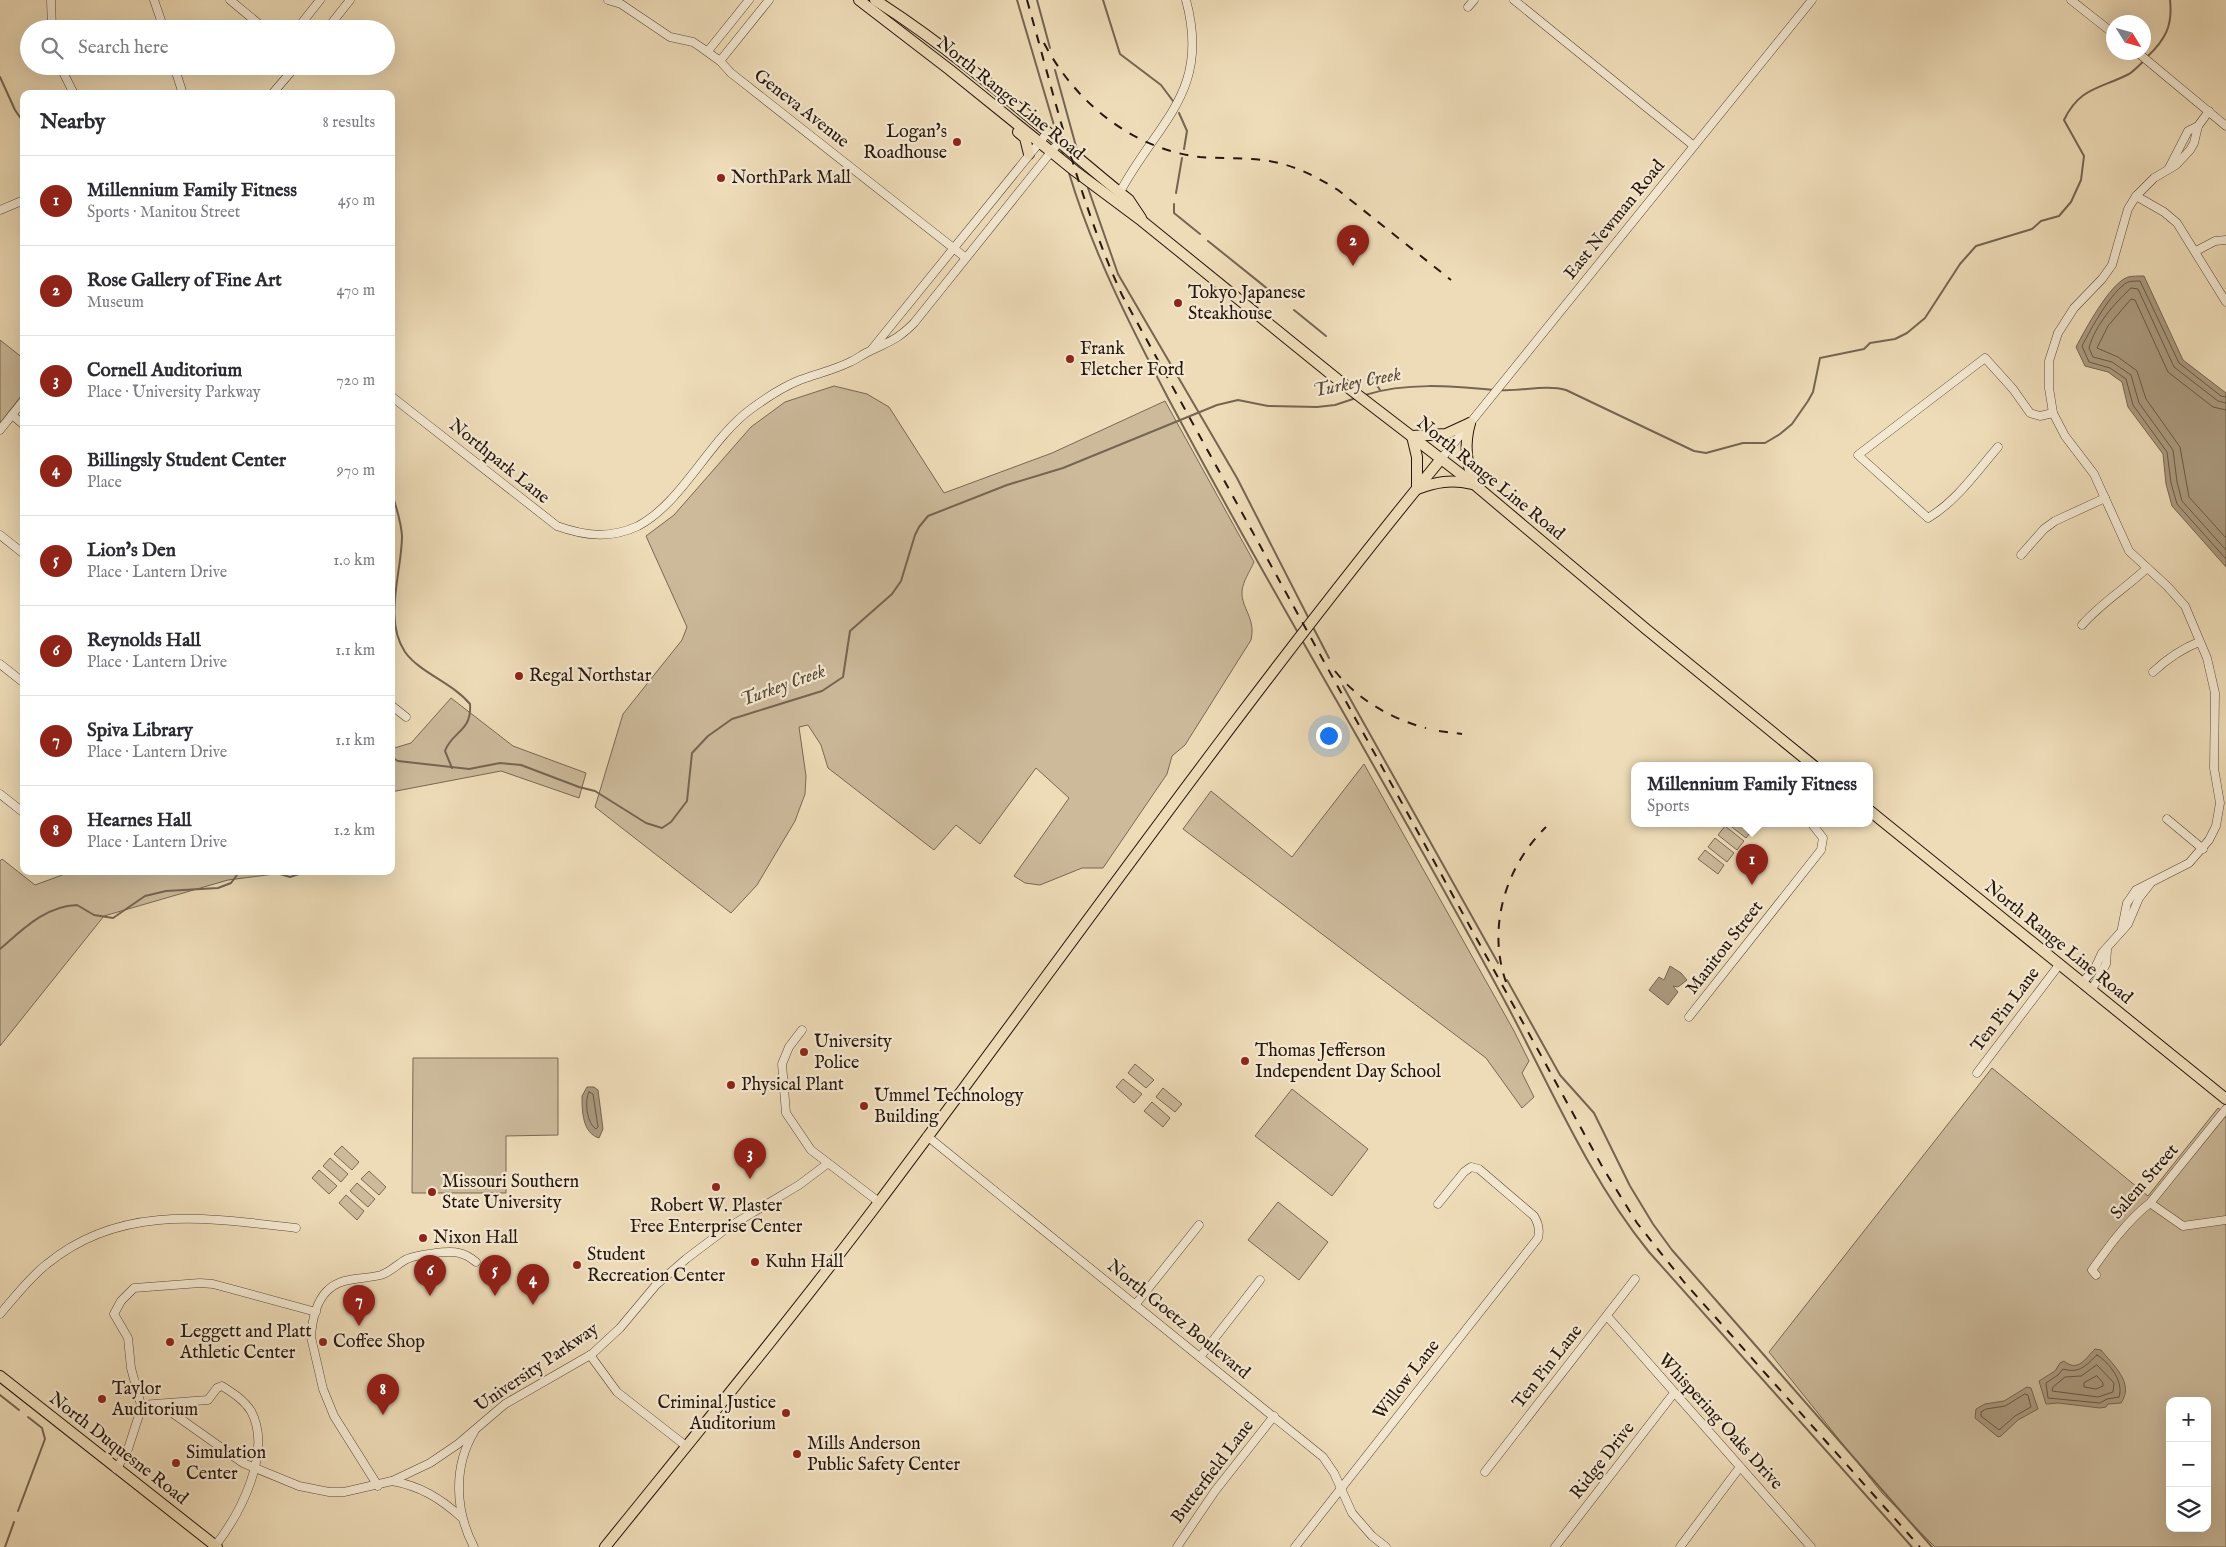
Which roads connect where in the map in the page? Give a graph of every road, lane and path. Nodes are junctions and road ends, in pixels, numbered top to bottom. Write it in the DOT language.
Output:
graph roads {
  1 [pos="51,0"];
  2 [pos="154,0"];
  3 [pos="230,0"];
  4 [pos="320,0"];
  5 [pos="350,0"];
  6 [pos="608,0"];
  7 [pos="749,0"];
  8 [pos="769,0"];
  9 [pos="859,0"];
  10 [pos="875,0"];
  11 [pos="1186,0"];
  12 [pos="1474,0"];
  13 [pos="1514,0"];
  14 [pos="1812,0"];
  15 [pos="2071,0"];
  16 [pos="1468,7"];
  17 [pos="52,20"];
  18 [pos="161,20"];
  19 [pos="254,20"];
  20 [pos="304,20"];
  21 [pos="334,20"];
  22 [pos="2106,28"];
  23 [pos="708,51"];
  24 [pos="720,60"];
  25 [pos="2147,60"];
  26 [pos="950,70"];
  27 [pos="64,75"];
  28 [pos="177,75"];
  29 [pos="288,75"];
  30 [pos="72,90"];
  31 [pos="183,90"];
  32 [pos="275,90"];
  33 [pos="2209,111"];
  34 [pos="2226,126"];
  35 [pos="1048,132"];
  36 [pos="1059,142"];
  37 [pos="1039,143"];
  38 [pos="1694,146"];
  39 [pos="1051,152"];
  40 [pos="1029,154"];
  41 [pos="1120,192"];
  42 [pos="2136,196"];
  43 [pos="20,202"];
  44 [pos="0,210"];
  45 [pos="1142,221"];
  46 [pos="2226,240"];
  47 [pos="954,249"];
  48 [pos="2196,251"];
  49 [pos="966,258"];
  50 [pos="2226,302"];
  51 [pos="871,350"];
  52 [pos="395,399"];
  53 [pos="20,405"];
  54 [pos="2053,413"];
  55 [pos="12,415"];
  56 [pos="20,422"];
  57 [pos="1470,423"];
  58 [pos="0,430"];
  59 [pos="1412,436"];
  60 [pos="1998,447"];
  61 [pos="1441,459"];
  62 [pos="1475,485"];
  63 [pos="1416,489"];
  64 [pos="2105,498"];
  65 [pos="0,535"];
  66 [pos="20,551"];
  67 [pos="2021,554"];
  68 [pos="2147,568"];
  69 [pos="2082,625"];
  70 [pos="2199,642"];
  71 [pos="0,664"];
  72 [pos="2153,672"];
  73 [pos="20,680"];
  74 [pos="395,708"];
  75 [pos="406,717"];
  76 [pos="1809,762"];
  77 [pos="0,794"];
  78 [pos="20,810"];
  79 [pos="1873,813"];
  80 [pos="2167,819"];
  81 [pos="1814,827"];
  82 [pos="2203,849"];
  83 [pos="2107,950"];
  84 [pos="2060,965"];
  85 [pos="2082,983"];
  86 [pos="2091,991"];
  87 [pos="1689,1018"];
  88 [pos="802,1030"];
  89 [pos="1977,1073"];
  90 [pos="2226,1099"];
  91 [pos="2226,1109"];
  92 [pos="927,1136"];
  93 [pos="827,1164"];
  94 [pos="879,1202"];
  95 [pos="2150,1203"];
  96 [pos="1438,1204"];
  97 [pos="2226,1220"];
  98 [pos="1199,1225"];
  99 [pos="296,1228"];
  100 [pos="476,1262"];
  101 [pos="2096,1275"];
  102 [pos="1635,1279"];
  103 [pos="1260,1280"];
  104 [pos="1135,1304"];
  105 [pos="316,1312"];
  106 [pos="0,1314"];
  107 [pos="1607,1316"];
  108 [pos="590,1355"];
  109 [pos="1200,1357"];
  110 [pos="0,1376"];
  111 [pos="1674,1393"];
  112 [pos="141,1405"];
  113 [pos="161,1405"];
  114 [pos="1274,1416"];
  115 [pos="478,1426"];
  116 [pos="686,1446"];
  117 [pos="116,1468"];
  118 [pos="1740,1468"];
  119 [pos="254,1469"];
  120 [pos="1485,1472"];
  121 [pos="392,1481"];
  122 [pos="378,1486"];
  123 [pos="1340,1490"];
  124 [pos="461,1517"];
  125 [pos="216,1546"];
  126 [pos="474,1547"];
  127 [pos="605,1547"];
  128 [pos="1176,1547"];
  129 [pos="1295,1547"];
  130 [pos="1386,1547"];
  131 [pos="1556,1547"];
  132 [pos="1680,1547"];
  133 [pos="1810,1547"];
  1 -- 17 [label="street"];
  2 -- 18 [label="street"];
  3 -- 19 [label="street"];
  4 -- 20 [label="street"];
  5 -- 21 [label="street"];
  6 -- 23 [label="street, Geneva Avenue"];
  7 -- 23 [label="street"];
  8 -- 24 [label="street"];
  9 -- 26 [label="main road, North Range Line Road"];
  10 -- 35 [label="main road, North Range Line Road"];
  11 -- 41 [label="street"];
  12 -- 16 [label="street"];
  13 -- 38 [label="street"];
  14 -- 38 [label="street, East Newman Road"];
  15 -- 22 [label="street"];
  23 -- 24 [label="street, Geneva Avenue"];
  24 -- 47 [label="street, Geneva Avenue"];
  25 -- 33 [label="street"];
  26 -- 37 [label="main road, North Range Line Road"];
  26 -- 40 [label="main road"];
  27 -- 30 [label="street"];
  28 -- 31 [label="street"];
  29 -- 32 [label="street"];
  33 -- 34 [label="street"];
  33 -- 42 [label="street"];
  35 -- 36 [label="main road, North Range Line Road"];
  35 -- 37 [label="street"];
  36 -- 39 [label="street, Northpark Lane"];
  36 -- 41 [label="main road, North Range Line Road"];
  37 -- 39 [label="main road, North Range Line Road"];
  37 -- 40 [label="street"];
  38 -- 57 [label="street, East Newman Road"];
  39 -- 45 [label="main road, North Range Line Road"];
  39 -- 49 [label="street, Northpark Lane"];
  40 -- 47 [label="street"];
  41 -- 45 [label="main road, North Range Line Road"];
  42 -- 48 [label="street"];
  42 -- 54 [label="street"];
  43 -- 44 [label="street"];
  45 -- 59 [label="main road, North Range Line Road"];
  46 -- 48 [label="street"];
  47 -- 49 [label="street, Geneva Avenue"];
  47 -- 51 [label="street"];
  48 -- 50 [label="street"];
  49 -- 51 [label="street, Northpark Lane"];
  51 -- 52 [label="street, Northpark Lane"];
  53 -- 55 [label="street"];
  54 -- 60 [label="street"];
  54 -- 64 [label="street"];
  55 -- 56 [label="street"];
  55 -- 58 [label="street"];
  57 -- 59 [label="main road"];
  57 -- 61 [label="street, East Newman Road"];
  57 -- 62 [label="main road"];
  59 -- 61 [label="main road, North Range Line Road"];
  59 -- 63 [label="main road"];
  61 -- 62 [label="main road, North Range Line Road"];
  61 -- 63 [label="main road"];
  62 -- 63 [label="main road"];
  62 -- 76 [label="main road, North Range Line Road"];
  63 -- 92 [label="main road"];
  64 -- 67 [label="street"];
  64 -- 68 [label="street"];
  65 -- 66 [label="street"];
  68 -- 69 [label="street"];
  68 -- 70 [label="street"];
  70 -- 72 [label="street"];
  70 -- 82 [label="street"];
  71 -- 73 [label="street"];
  74 -- 75 [label="street"];
  77 -- 78 [label="street"];
  79 -- 84 [label="main road, North Range Line Road"];
  80 -- 82 [label="street"];
  81 -- 87 [label="street, Manitou Street"];
  82 -- 83 [label="street"];
  83 -- 85 [label="street"];
  83 -- 86 [label="street"];
  84 -- 85 [label="main road, North Range Line Road"];
  84 -- 89 [label="street, Ten Pin Lane"];
  85 -- 86 [label="main road, North Range Line Road"];
  86 -- 90 [label="main road, North Range Line Road"];
  88 -- 93 [label="street"];
  91 -- 95 [label="street, Salem Street"];
  92 -- 94 [label="main road"];
  92 -- 104 [label="street, North Goetz Boulevard"];
  93 -- 94 [label="street"];
  93 -- 108 [label="street, University Parkway"];
  94 -- 116 [label="main road"];
  95 -- 97 [label="street"];
  95 -- 101 [label="street, Salem Street"];
  96 -- 123 [label="street, Willow Lane"];
  98 -- 104 [label="street"];
  99 -- 106 [label="street"];
  100 -- 105 [label="street"];
  102 -- 107 [label="street, Ten Pin Lane"];
  103 -- 109 [label="street"];
  104 -- 109 [label="street, North Goetz Boulevard"];
  105 -- 112 [label="street"];
  105 -- 122 [label="street"];
  107 -- 111 [label="street, Whispering Oaks Drive"];
  107 -- 120 [label="street, Ten Pin Lane"];
  108 -- 115 [label="street, University Parkway"];
  108 -- 116 [label="street"];
  109 -- 114 [label="street, North Goetz Boulevard"];
  110 -- 117 [label="main road, North Duquesne Road"];
  111 -- 118 [label="street, Whispering Oaks Drive"];
  111 -- 131 [label="street, Ridge Drive"];
  112 -- 113 [label="street"];
  112 -- 117 [label="street"];
  113 -- 119 [label="street, University Parkway"];
  113 -- 119 [label="street"];
  114 -- 123 [label="street, North Goetz Boulevard"];
  114 -- 128 [label="street, Butterfield Lane"];
  115 -- 121 [label="street, University Parkway"];
  115 -- 124 [label="street"];
  116 -- 127 [label="main road"];
  117 -- 125 [label="main road, North Duquesne Road"];
  118 -- 132 [label="street"];
  118 -- 133 [label="street, Whispering Oaks Drive"];
  119 -- 122 [label="street, University Parkway"];
  119 -- 125 [label="street"];
  121 -- 122 [label="street, University Parkway"];
  121 -- 124 [label="street"];
  123 -- 129 [label="street, Willow Lane"];
  123 -- 130 [label="street, North Goetz Boulevard"];
  124 -- 126 [label="street"];
}
